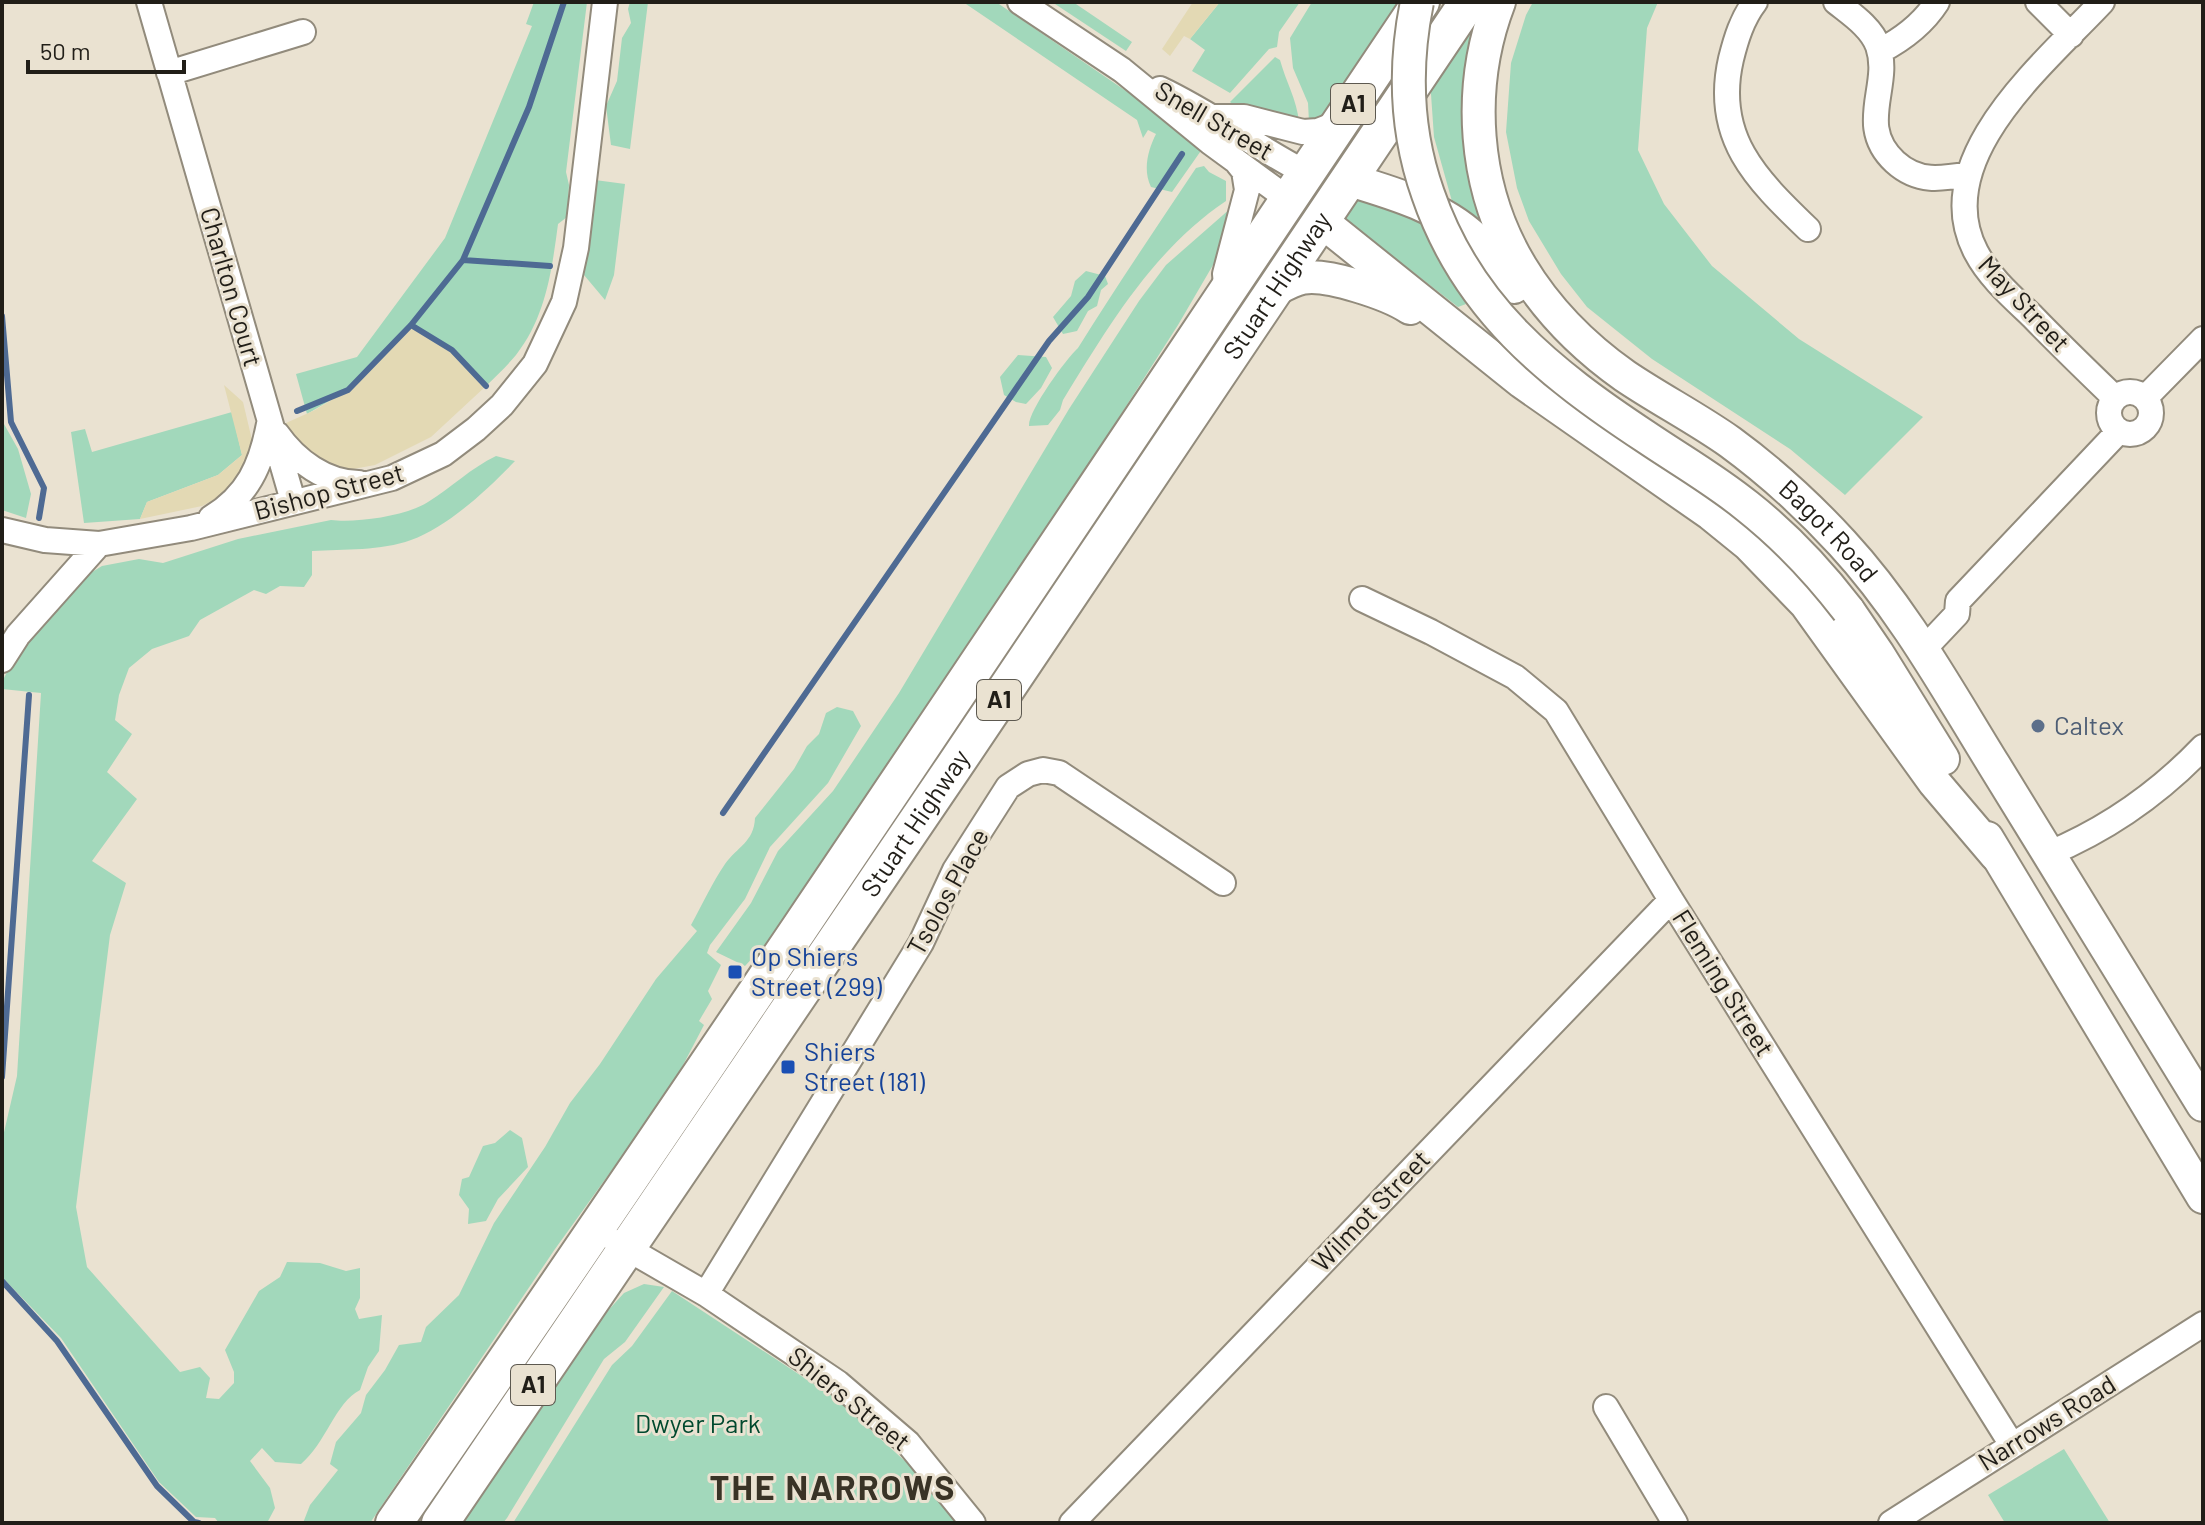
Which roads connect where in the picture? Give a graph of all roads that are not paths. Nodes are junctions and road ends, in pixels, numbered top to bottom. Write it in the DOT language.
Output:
graph roads {
  1 [pos="149,2"];
  2 [pos="605,2"];
  3 [pos="1020,2"];
  4 [pos="1419,2"];
  5 [pos="1468,2"];
  6 [pos="1499,2"];
  7 [pos="1755,2"];
  8 [pos="1836,2"];
  9 [pos="1937,2"];
  10 [pos="2038,2"];
  11 [pos="2102,2"];
  12 [pos="303,32"];
  13 [pos="2071,35"];
  14 [pos="1880,51"];
  15 [pos="1122,70"];
  16 [pos="169,73"];
  17 [pos="1213,117"];
  18 [pos="1341,122"];
  19 [pos="1236,161"];
  20 [pos="1969,174"];
  21 [pos="1350,180"];
  22 [pos="1297,186"];
  23 [pos="1320,220"];
  24 [pos="1808,229"];
  25 [pos="1274,290"];
  26 [pos="1225,295"];
  27 [pos="2203,339"];
  28 [pos="1623,374"];
  29 [pos="2115,398"];
  30 [pos="2145,398"];
  31 [pos="269,422"];
  32 [pos="2119,431"];
  33 [pos="1628,456"];
  34 [pos="378,481"];
  35 [pos="293,501"];
  36 [pos="191,528"];
  37 [pos="2,530"];
  38 [pos="99,544"];
  39 [pos="1362,599"];
  40 [pos="1923,650"];
  41 [pos="2,660"];
  42 [pos="2203,747"];
  43 [pos="2048,854"];
  44 [pos="1996,855"];
  45 [pos="1223,883"];
  46 [pos="1671,900"];
  47 [pos="2203,1105"];
  48 [pos="2203,1197"];
  49 [pos="611,1239"];
  50 [pos="706,1294"];
  51 [pos="2203,1324"];
  52 [pos="1606,1407"];
  53 [pos="2012,1445"];
  54 [pos="394,1523"];
  55 [pos="440,1523"];
  56 [pos="973,1523"];
  57 [pos="1072,1523"];
  58 [pos="1675,1523"];
  59 [pos="1891,1523"];
  1 -- 16 [label="street, Charlton Court"];
  2 -- 34 [label="street, Bishop Street"];
  3 -- 15 [label="street, Snell Street"];
  4 -- 18 [label="highway, Stuart Highway / A1"];
  4 -- 44 [label="main road, Bagot Road, bridge"];
  5 -- 21 [label="highway, Stuart Highway / A1"];
  6 -- 28 [label="main road, Bagot Road"];
  7 -- 24 [label="street"];
  8 -- 14 [label="street"];
  9 -- 14 [label="street"];
  10 -- 13 [label="street"];
  11 -- 13 [label="street, May Street"];
  12 -- 16 [label="street"];
  13 -- 20 [label="street, May Street"];
  14 -- 20 [label="street"];
  15 -- 17 [label="street, Snell Street"];
  15 -- 19 [label="street, Snell Street"];
  16 -- 31 [label="street, Charlton Court"];
  17 -- 18 [label="street"];
  17 -- 22 [label="street, Snell Street"];
  18 -- 22 [label="highway, Stuart Highway / A1"];
  19 -- 22 [label="street, Snell Street"];
  19 -- 26 [label="street"];
  20 -- 29 [label="street, May Street"];
  21 -- 22 [label="highway"];
  21 -- 23 [label="highway, Stuart Highway / A1"];
  21 -- 28 [label="main road"];
  22 -- 23 [label="highway"];
  22 -- 26 [label="highway, Stuart Highway / A1"];
  23 -- 25 [label="highway, Stuart Highway / A1"];
  23 -- 33 [label="main road, Bagot Road"];
  25 -- 33 [label="main road"];
  25 -- 49 [label="highway, Stuart Highway / A1"];
  26 -- 49 [label="highway, Stuart Highway / A1"];
  27 -- 30 [label="street"];
  28 -- 40 [label="main road, Bagot Road"];
  29 -- 30 [label="street"];
  29 -- 32 [label="street"];
  30 -- 32 [label="street"];
  31 -- 34 [label="street"];
  31 -- 35 [label="street, Charlton Court"];
  31 -- 36 [label="street"];
  32 -- 40 [label="street"];
  33 -- 44 [label="main road, Bagot Road"];
  34 -- 35 [label="street, Bishop Street"];
  35 -- 36 [label="street, Bishop Street"];
  36 -- 38 [label="street, Bishop Street"];
  37 -- 38 [label="street, Bishop Street"];
  38 -- 41 [label="street"];
  39 -- 46 [label="street, Fleming Street"];
  40 -- 43 [label="main road, Bagot Road"];
  42 -- 43 [label="street"];
  43 -- 47 [label="main road, Bagot Road"];
  44 -- 48 [label="main road, Bagot Road"];
  45 -- 50 [label="street, Tsolos Place"];
  46 -- 53 [label="street, Fleming Street"];
  46 -- 57 [label="street, Wilmot Street"];
  49 -- 50 [label="street, Shiers Street"];
  49 -- 54 [label="highway, Stuart Highway / A1"];
  49 -- 55 [label="highway, Stuart Highway / A1"];
  50 -- 56 [label="street, Shiers Street"];
  51 -- 53 [label="street, Narrows Road"];
  52 -- 58 [label="street"];
  53 -- 59 [label="street, Narrows Road"];
}
